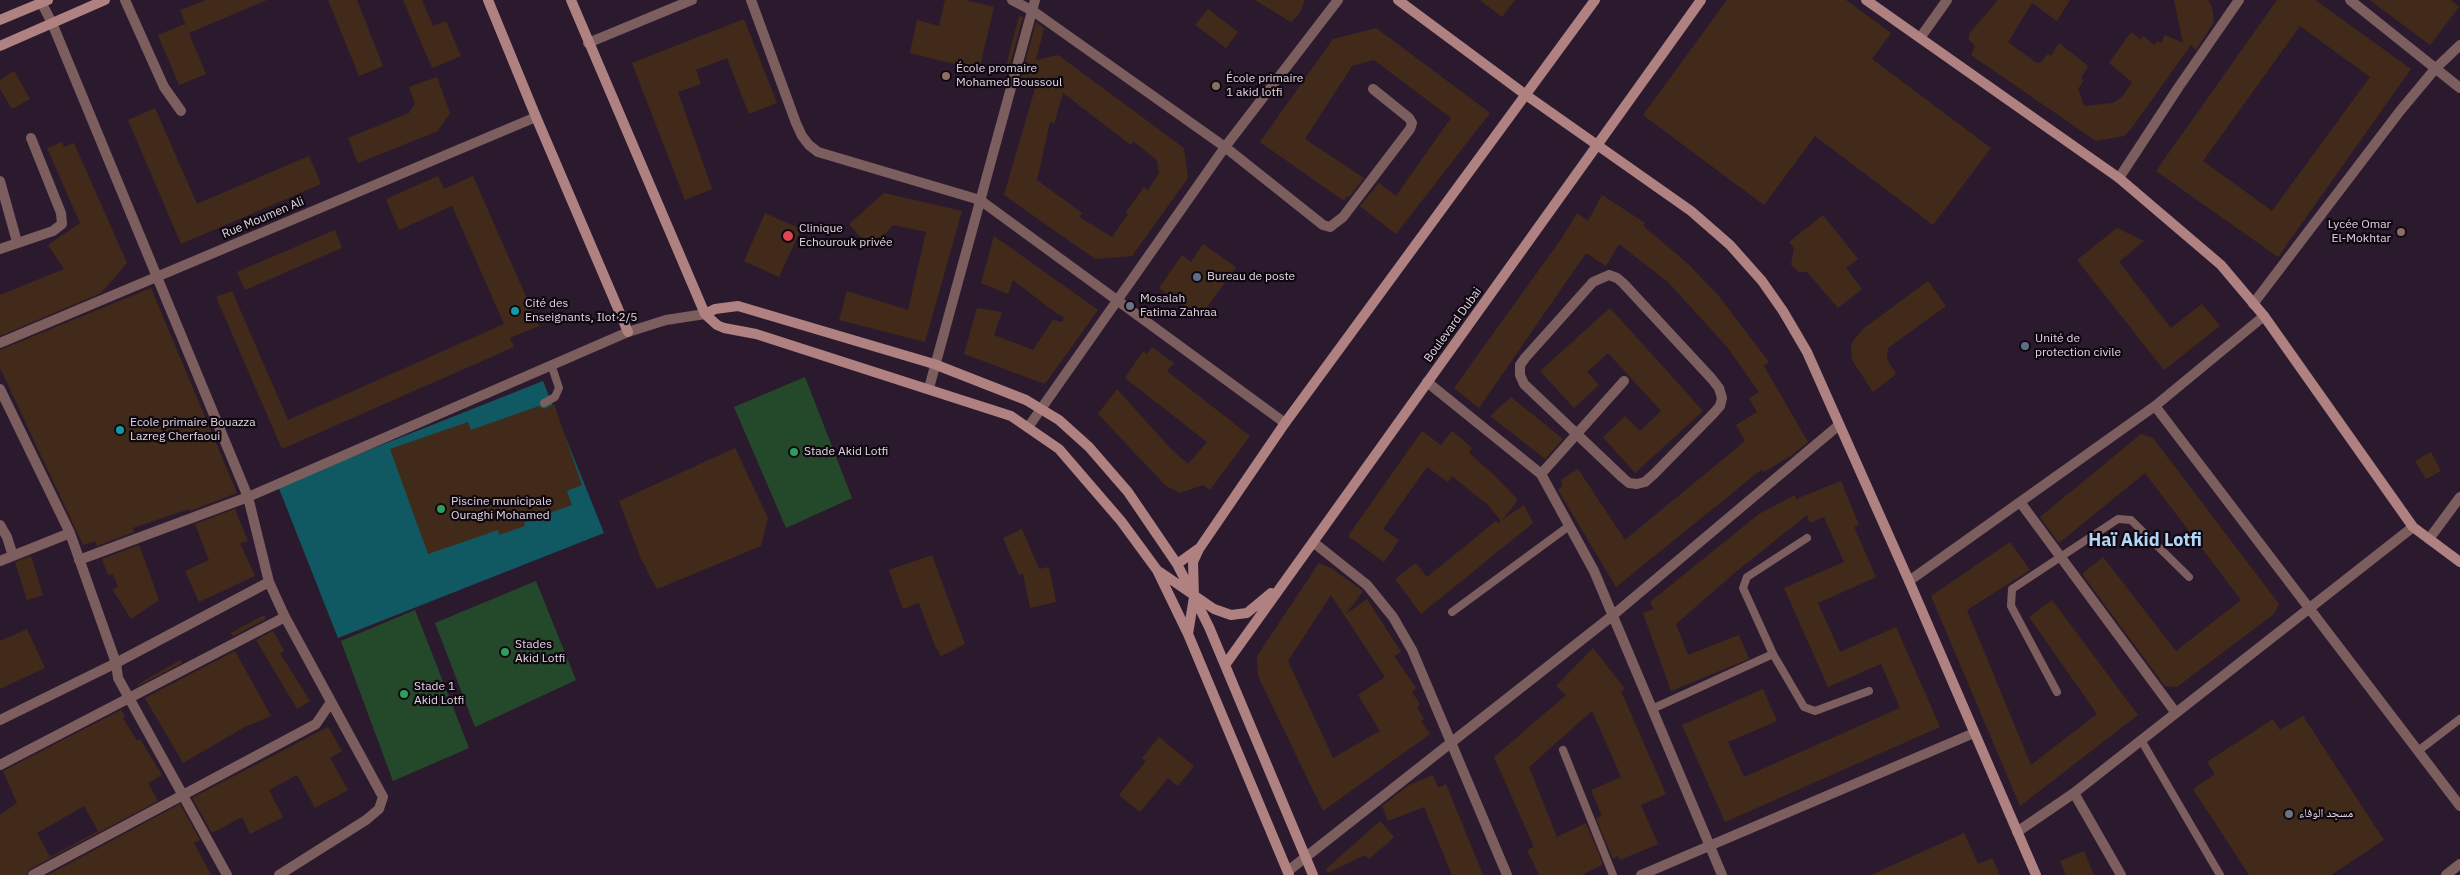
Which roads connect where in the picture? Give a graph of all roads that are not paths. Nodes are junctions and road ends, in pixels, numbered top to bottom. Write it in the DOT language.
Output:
graph roads {
  1 [pos="105,0"];
  2 [pos="125,0"];
  3 [pos="488,0"];
  4 [pos="571,0"];
  5 [pos="692,0"];
  6 [pos="751,0"];
  7 [pos="1012,0"];
  8 [pos="1035,0"];
  9 [pos="1338,0"];
  10 [pos="1398,0"];
  11 [pos="1595,0"];
  12 [pos="1700,0"];
  13 [pos="1866,0"];
  14 [pos="1947,0"];
  15 [pos="2239,0"];
  16 [pos="2350,0"];
  17 [pos="43,1"];
  18 [pos="1032,10"];
  19 [pos="0,20"];
  20 [pos="52,23"];
  21 [pos="1920,38"];
  22 [pos="588,43"];
  23 [pos="2460,45"];
  24 [pos="0,46"];
  25 [pos="2435,69"];
  26 [pos="2460,88"];
  27 [pos="1373,89"];
  28 [pos="1526,96"];
  29 [pos="181,111"];
  30 [pos="536,117"];
  31 [pos="31,138"];
  32 [pos="1597,144"];
  33 [pos="1225,147"];
  34 [pos="2118,178"];
  35 [pos="0,181"];
  36 [pos="980,200"];
  37 [pos="17,242"];
  38 [pos="0,250"];
  39 [pos="158,276"];
  40 [pos="1119,299"];
  41 [pos="2253,304"];
  42 [pos="705,314"];
  43 [pos="2264,316"];
  44 [pos="628,332"];
  45 [pos="0,343"];
  46 [pos="934,364"];
  47 [pos="552,367"];
  48 [pos="1624,381"];
  49 [pos="1427,382"];
  50 [pos="929,388"];
  51 [pos="0,389"];
  52 [pos="544,403"];
  53 [pos="2155,406"];
  54 [pos="1042,409"];
  55 [pos="1285,423"];
  56 [pos="1839,425"];
  57 [pos="1029,426"];
  58 [pos="1576,433"];
  59 [pos="1541,474"];
  60 [pos="248,497"];
  61 [pos="2460,497"];
  62 [pos="2020,502"];
  63 [pos="0,525"];
  64 [pos="1569,526"];
  65 [pos="2413,527"];
  66 [pos="70,533"];
  67 [pos="1807,538"];
  68 [pos="2429,540"];
  69 [pos="1313,542"];
  70 [pos="1199,549"];
  71 [pos="13,556"];
  72 [pos="2059,556"];
  73 [pos="78,560"];
  74 [pos="0,561"];
  75 [pos="2460,562"];
  76 [pos="1177,564"];
  77 [pos="1294,568"];
  78 [pos="1157,570"];
  79 [pos="2189,578"];
  80 [pos="1909,581"];
  81 [pos="269,582"];
  82 [pos="1194,597"];
  83 [pos="2309,610"];
  84 [pos="1452,612"];
  85 [pos="1612,616"];
  86 [pos="285,617"];
  87 [pos="1188,634"];
  88 [pos="1773,654"];
  89 [pos="116,663"];
  90 [pos="1225,665"];
  91 [pos="1868,690"];
  92 [pos="2057,692"];
  93 [pos="130,699"];
  94 [pos="331,702"];
  95 [pos="1652,710"];
  96 [pos="2176,713"];
  97 [pos="2460,719"];
  98 [pos="0,720"];
  99 [pos="1974,733"];
  100 [pos="2141,740"];
  101 [pos="1450,742"];
  102 [pos="1563,750"];
  103 [pos="2418,750"];
  104 [pos="0,765"];
  105 [pos="2074,793"];
  106 [pos="183,795"];
  107 [pos="2460,806"];
  108 [pos="2018,832"];
  109 [pos="1709,844"];
  110 [pos="1304,856"];
  111 [pos="2460,864"];
  112 [pos="1288,873"];
  113 [pos="1719,874"];
  114 [pos="33,875"];
  115 [pos="227,875"];
  116 [pos="279,875"];
  117 [pos="1313,875"];
  118 [pos="1507,875"];
  119 [pos="1613,875"];
  120 [pos="1641,875"];
  121 [pos="2036,875"];
  122 [pos="2121,875"];
  123 [pos="2220,875"];
  124 [pos="2446,875"];
  1 -- 20 [label="street"];
  2 -- 29 [label="street"];
  3 -- 30 [label="street"];
  4 -- 22 [label="street"];
  5 -- 22 [label="street"];
  6 -- 36 [label="street"];
  7 -- 18 [label="street"];
  8 -- 18 [label="street"];
  9 -- 33 [label="street"];
  10 -- 28 [label="street"];
  11 -- 28 [label="street"];
  12 -- 32 [label="street, Boulevard Dubai"];
  13 -- 21 [label="street"];
  14 -- 21 [label="street"];
  15 -- 34 [label="street"];
  16 -- 25 [label="street"];
  17 -- 19 [label="street"];
  17 -- 20 [label="street"];
  18 -- 33 [label="street"];
  18 -- 36 [label="street"];
  20 -- 24 [label="street"];
  20 -- 39 [label="street"];
  21 -- 34 [label="street"];
  22 -- 42 [label="street"];
  23 -- 25 [label="street"];
  25 -- 26 [label="street"];
  25 -- 41 [label="street"];
  27 -- 33 [label="street"];
  28 -- 32 [label="street"];
  28 -- 55 [label="street"];
  30 -- 39 [label="street, Rue Moumen Ali"];
  30 -- 44 [label="street"];
  31 -- 37 [label="street"];
  32 -- 49 [label="street, Boulevard Dubai"];
  32 -- 56 [label="street"];
  33 -- 40 [label="street"];
  34 -- 41 [label="street"];
  35 -- 37 [label="street"];
  36 -- 40 [label="street"];
  36 -- 46 [label="street"];
  37 -- 38 [label="street"];
  39 -- 45 [label="street, Rue Moumen Ali"];
  39 -- 60 [label="street"];
  40 -- 54 [label="street"];
  40 -- 55 [label="street"];
  41 -- 43 [label="street"];
  42 -- 44 [label="street"];
  42 -- 46 [label="street"];
  42 -- 50 [label="street"];
  43 -- 53 [label="street"];
  43 -- 65 [label="street"];
  44 -- 47 [label="street"];
  46 -- 50 [label="street"];
  46 -- 54 [label="street"];
  47 -- 52 [label="lane"];
  47 -- 60 [label="street"];
  48 -- 58 [label="street"];
  49 -- 59 [label="street"];
  49 -- 69 [label="street, Boulevard Dubai"];
  50 -- 57 [label="street"];
  51 -- 66 [label="street"];
  53 -- 62 [label="street"];
  53 -- 83 [label="street"];
  54 -- 57 [label="street"];
  54 -- 76 [label="street"];
  55 -- 70 [label="street"];
  56 -- 80 [label="street"];
  56 -- 85 [label="street"];
  57 -- 78 [label="street"];
  58 -- 58 [label="street"];
  58 -- 59 [label="street"];
  59 -- 64 [label="street"];
  60 -- 73 [label="street"];
  60 -- 81 [label="street"];
  61 -- 68 [label="street"];
  62 -- 72 [label="street"];
  62 -- 80 [label="street"];
  63 -- 71 [label="street"];
  64 -- 84 [label="lane"];
  64 -- 85 [label="street"];
  65 -- 68 [label="street"];
  65 -- 83 [label="street"];
  66 -- 71 [label="street"];
  66 -- 73 [label="street"];
  67 -- 88 [label="lane"];
  68 -- 75 [label="street"];
  69 -- 77 [label="street, Boulevard Dubai"];
  69 -- 101 [label="street"];
  70 -- 76 [label="street"];
  70 -- 82 [label="street"];
  71 -- 74 [label="street"];
  72 -- 79 [label="lane"];
  72 -- 92 [label="lane"];
  72 -- 96 [label="street"];
  73 -- 89 [label="street"];
  76 -- 82 [label="street"];
  77 -- 82 [label="street"];
  77 -- 90 [label="street, Boulevard Dubai"];
  78 -- 82 [label="street"];
  78 -- 87 [label="street"];
  80 -- 99 [label="street"];
  81 -- 86 [label="street"];
  81 -- 89 [label="street"];
  82 -- 87 [label="street"];
  82 -- 90 [label="street"];
  83 -- 96 [label="street"];
  83 -- 103 [label="street"];
  85 -- 95 [label="street"];
  85 -- 101 [label="street"];
  86 -- 93 [label="street"];
  86 -- 94 [label="street"];
  87 -- 112 [label="street"];
  88 -- 91 [label="lane"];
  88 -- 95 [label="lane"];
  89 -- 93 [label="street"];
  89 -- 98 [label="street"];
  90 -- 110 [label="street"];
  93 -- 104 [label="street"];
  93 -- 106 [label="street"];
  94 -- 106 [label="street"];
  94 -- 116 [label="street"];
  95 -- 109 [label="street"];
  96 -- 100 [label="street"];
  97 -- 103 [label="lane"];
  99 -- 108 [label="street"];
  99 -- 109 [label="street"];
  100 -- 105 [label="street"];
  100 -- 123 [label="lane"];
  101 -- 110 [label="street"];
  101 -- 118 [label="street"];
  102 -- 119 [label="lane"];
  103 -- 107 [label="street"];
  105 -- 108 [label="street"];
  105 -- 122 [label="street"];
  106 -- 114 [label="street"];
  106 -- 115 [label="street"];
  108 -- 121 [label="street"];
  109 -- 113 [label="street"];
  109 -- 120 [label="street"];
  110 -- 112 [label="street"];
  110 -- 117 [label="street"];
  111 -- 124 [label="street"];
}
